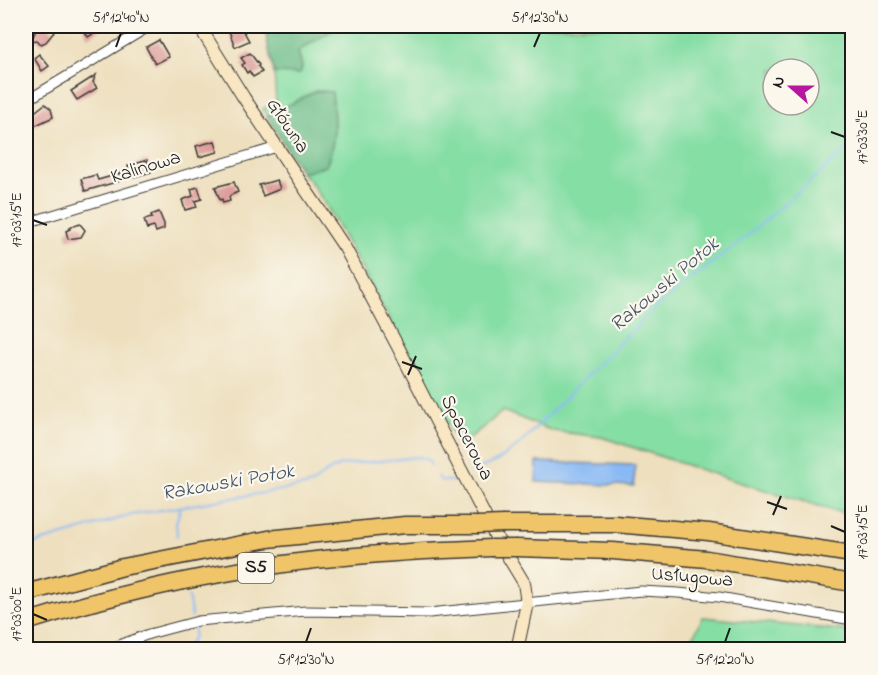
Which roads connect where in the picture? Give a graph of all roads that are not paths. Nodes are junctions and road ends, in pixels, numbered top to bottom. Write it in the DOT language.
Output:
graph roads {
  1 [pos="150,26"];
  2 [pos="198,26"];
  3 [pos="26,100"];
  4 [pos="277,147"];
  5 [pos="26,223"];
  6 [pos="345,248"];
  7 [pos="852,554"];
  8 [pos="852,583"];
  9 [pos="26,593"];
  10 [pos="527,603"];
  11 [pos="852,620"];
  12 [pos="26,622"];
  13 [pos="106,650"];
  14 [pos="517,650"];
  1 -- 3 [label="street"];
  2 -- 4 [label="street, Główna"];
  4 -- 5 [label="street, Kalinowa"];
  4 -- 6 [label="street, Główna"];
  6 -- 10 [label="street, Spacerowa"];
  7 -- 9 [label="highway, S5, bridge"];
  8 -- 12 [label="highway, S5, bridge"];
  10 -- 11 [label="street, Usługowa"];
  10 -- 13 [label="street, Usługowa"];
  10 -- 14 [label="street, Spacerowa"];
}
